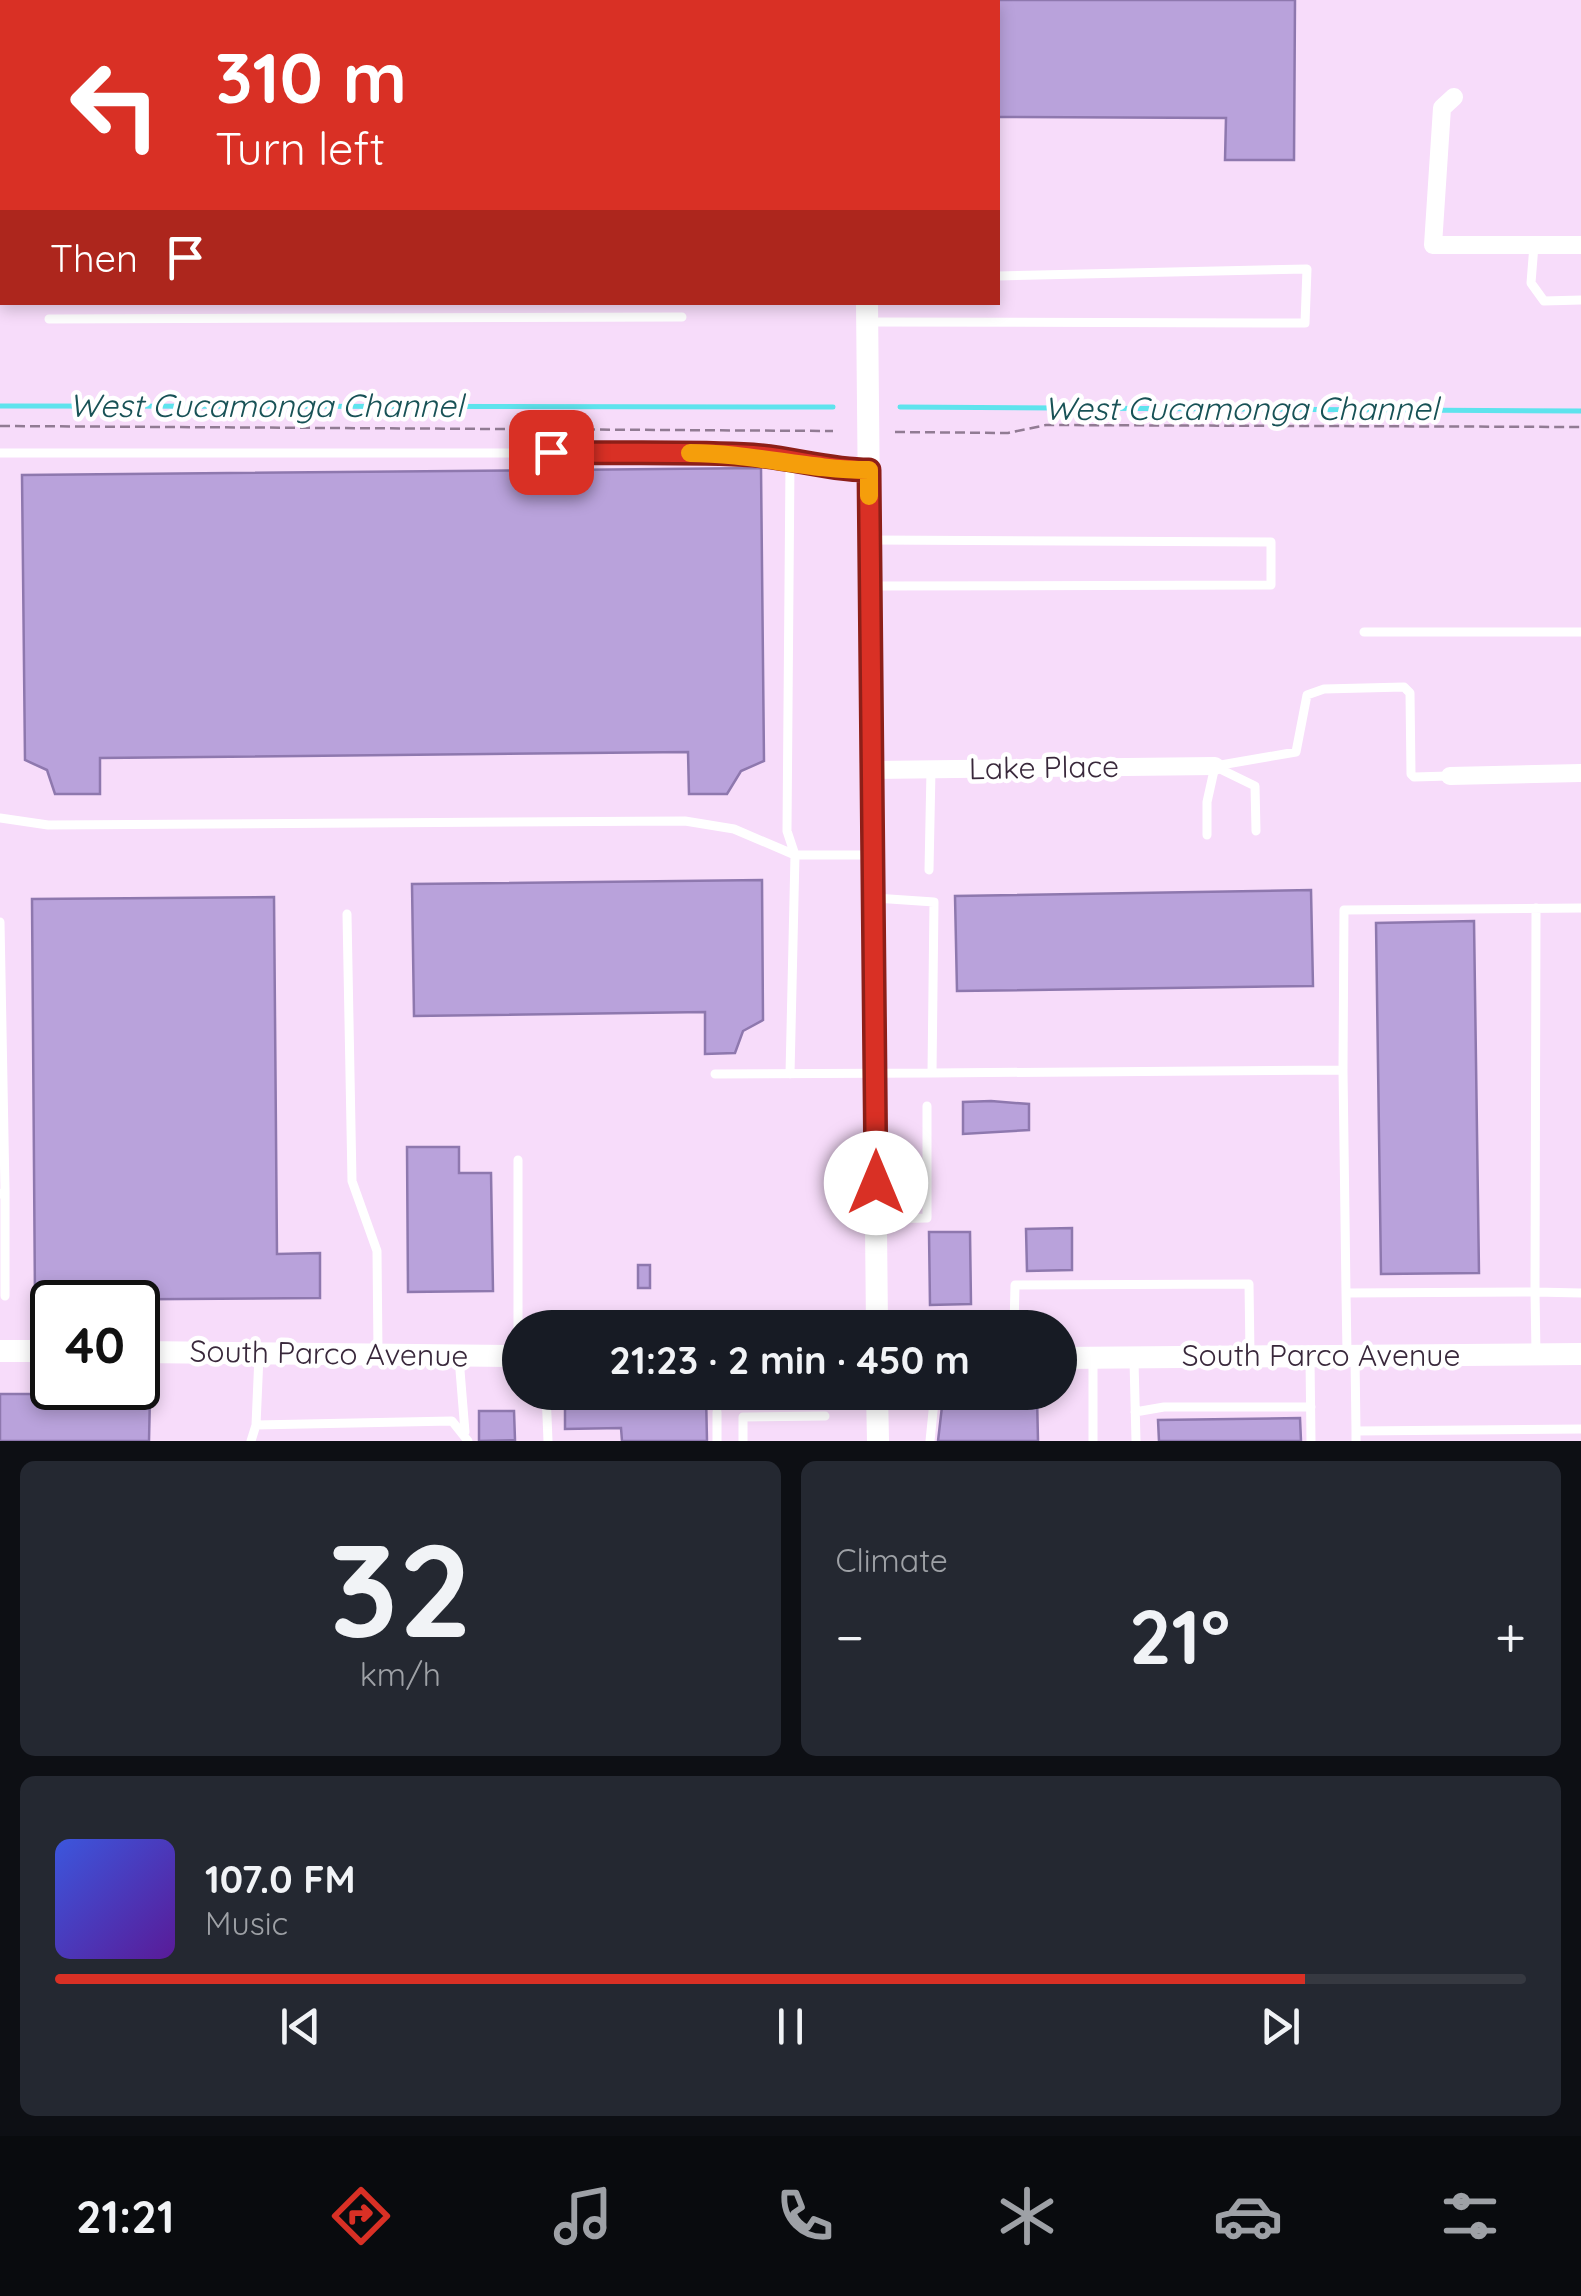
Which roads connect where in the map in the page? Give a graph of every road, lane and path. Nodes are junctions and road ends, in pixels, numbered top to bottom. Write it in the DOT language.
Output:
graph roads {
  1 [pos="1454,97"];
  2 [pos="1534,245"];
  3 [pos="1581,245"];
  4 [pos="1000,276"];
  5 [pos="1581,300"];
  6 [pos="867,312"];
  7 [pos="682,318"];
  8 [pos="50,319"];
  9 [pos="0,426"];
  10 [pos="1581,428"];
  11 [pos="833,431"];
  12 [pos="896,432"];
  13 [pos="0,453"];
  14 [pos="790,463"];
  15 [pos="869,470"];
  16 [pos="870,540"];
  17 [pos="870,586"];
  18 [pos="1364,632"];
  19 [pos="1581,632"];
  20 [pos="1215,766"];
  21 [pos="872,770"];
  22 [pos="931,770"];
  23 [pos="1581,774"];
  24 [pos="1450,776"];
  25 [pos="0,818"];
  26 [pos="1256,831"];
  27 [pos="1207,835"];
  28 [pos="794,854"];
  29 [pos="873,854"];
  30 [pos="930,870"];
  31 [pos="874,898"];
  32 [pos="1536,908"];
  33 [pos="1581,908"];
  34 [pos="347,914"];
  35 [pos="0,922"];
  36 [pos="1343,1070"];
  37 [pos="932,1073"];
  38 [pos="715,1074"];
  39 [pos="790,1074"];
  40 [pos="875,1075"];
  41 [pos="927,1106"];
  42 [pos="518,1160"];
  43 [pos="2,1192"];
  44 [pos="876,1219"];
  45 [pos="1535,1292"];
  46 [pos="1581,1293"];
  47 [pos="1346,1294"];
  48 [pos="5,1296"];
  49 [pos="519,1310"];
  50 [pos="877,1310"];
  51 [pos="1014,1310"];
  52 [pos="0,1351"];
  53 [pos="30,1351"];
  54 [pos="160,1352"];
  55 [pos="258,1354"];
  56 [pos="378,1354"];
  57 [pos="1536,1354"];
  58 [pos="1581,1354"];
  59 [pos="459,1355"];
  60 [pos="502,1356"];
  61 [pos="1250,1356"];
  62 [pos="1310,1356"];
  63 [pos="1351,1356"];
  64 [pos="1134,1357"];
  65 [pos="1077,1358"];
  66 [pos="1094,1358"];
  67 [pos="1311,1408"];
  68 [pos="547,1410"];
  69 [pos="878,1410"];
  70 [pos="933,1410"];
  71 [pos="716,1412"];
  72 [pos="1136,1412"];
  73 [pos="825,1416"];
  74 [pos="256,1425"];
  75 [pos="1581,1430"];
  76 [pos="1356,1436"];
  77 [pos="467,1438"];
  78 [pos="252,1441"];
  79 [pos="548,1441"];
  80 [pos="717,1441"];
  81 [pos="744,1441"];
  82 [pos="878,1441"];
  83 [pos="930,1441"];
  84 [pos="1093,1441"];
  85 [pos="1136,1441"];
  86 [pos="1310,1441"];
  1 -- 2 [label="street"];
  2 -- 3 [label="street"];
  2 -- 5 [label="lane"];
  4 -- 6 [label="lane"];
  6 -- 15 [label="street"];
  7 -- 8 [label="lane"];
  9 -- 11 [label="path"];
  10 -- 12 [label="path"];
  13 -- 14 [label="lane"];
  14 -- 15 [label="lane"];
  14 -- 28 [label="lane"];
  15 -- 16 [label="street"];
  16 -- 17 [label="street"];
  16 -- 17 [label="lane"];
  17 -- 21 [label="street"];
  18 -- 19 [label="lane"];
  20 -- 22 [label="street, Lake Place"];
  20 -- 24 [label="lane"];
  20 -- 26 [label="lane"];
  20 -- 27 [label="lane"];
  21 -- 22 [label="street, Lake Place"];
  21 -- 29 [label="street"];
  22 -- 30 [label="lane"];
  23 -- 24 [label="street"];
  25 -- 28 [label="lane"];
  28 -- 29 [label="lane"];
  28 -- 39 [label="lane"];
  29 -- 31 [label="street"];
  31 -- 37 [label="lane"];
  31 -- 40 [label="street"];
  32 -- 33 [label="lane"];
  32 -- 36 [label="lane"];
  32 -- 45 [label="lane"];
  34 -- 56 [label="lane"];
  35 -- 43 [label="lane"];
  36 -- 37 [label="lane"];
  36 -- 47 [label="lane"];
  37 -- 40 [label="lane"];
  38 -- 39 [label="lane"];
  39 -- 40 [label="lane"];
  40 -- 44 [label="street"];
  41 -- 44 [label="lane"];
  42 -- 49 [label="lane"];
  43 -- 48 [label="lane"];
  44 -- 50 [label="street"];
  45 -- 46 [label="lane"];
  45 -- 47 [label="lane"];
  45 -- 57 [label="lane"];
  47 -- 63 [label="lane"];
  51 -- 61 [label="lane"];
  52 -- 53 [label="street"];
  54 -- 55 [label="street, South Parco Avenue"];
  55 -- 56 [label="street, South Parco Avenue"];
  55 -- 74 [label="lane"];
  56 -- 59 [label="street, South Parco Avenue"];
  57 -- 58 [label="street, South Parco Avenue"];
  57 -- 63 [label="street, South Parco Avenue"];
  59 -- 60 [label="street, South Parco Avenue"];
  59 -- 77 [label="lane"];
  61 -- 62 [label="street, South Parco Avenue"];
  61 -- 64 [label="street, South Parco Avenue"];
  62 -- 63 [label="street, South Parco Avenue"];
  62 -- 67 [label="lane"];
  63 -- 76 [label="lane"];
  64 -- 66 [label="street, South Parco Avenue"];
  64 -- 72 [label="lane"];
  65 -- 66 [label="street, South Parco Avenue"];
  66 -- 84 [label="lane"];
  67 -- 72 [label="lane"];
  67 -- 86 [label="lane"];
  68 -- 79 [label="lane"];
  69 -- 82 [label="street"];
  70 -- 83 [label="lane"];
  71 -- 80 [label="lane"];
  72 -- 85 [label="lane"];
  73 -- 81 [label="lane"];
  74 -- 77 [label="lane"];
  74 -- 78 [label="lane"];
  75 -- 76 [label="lane"];
}
